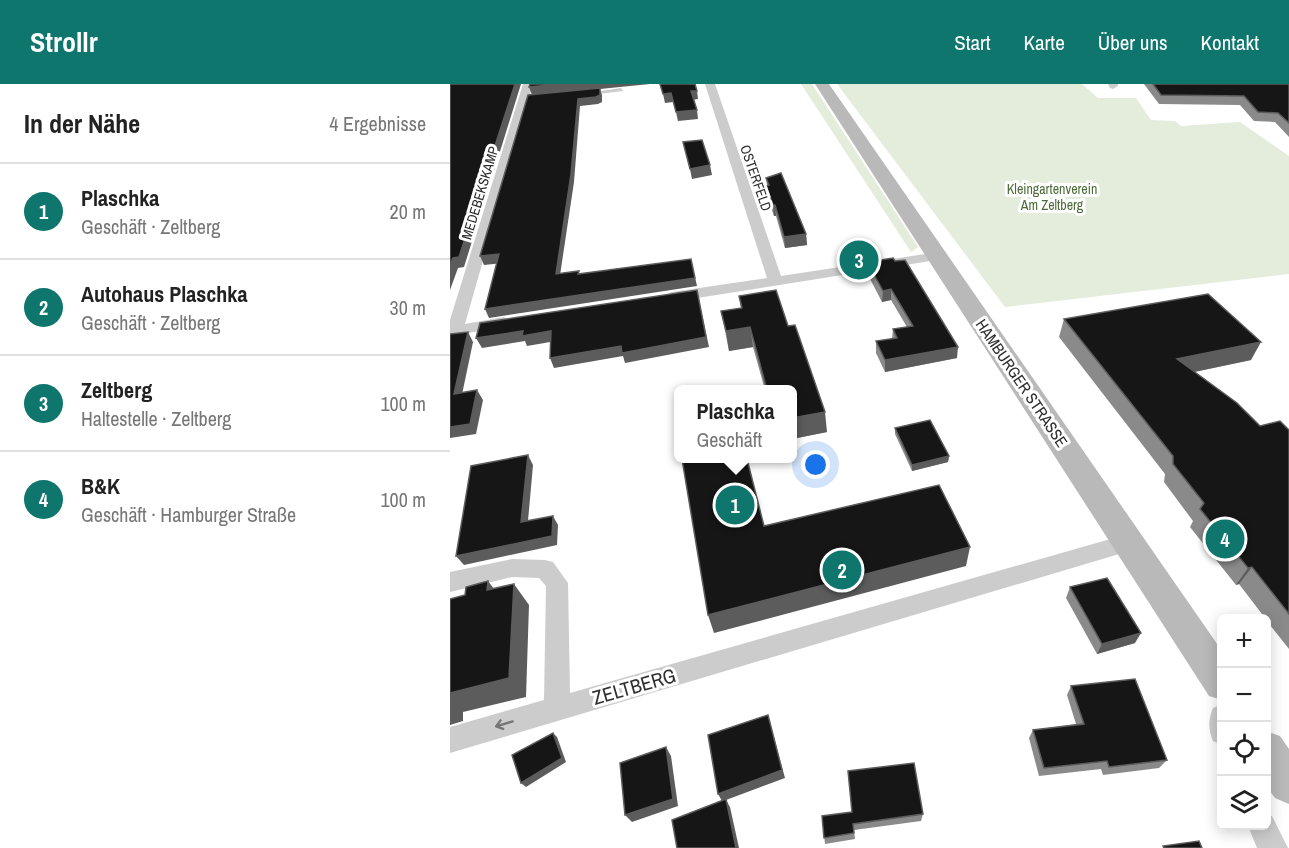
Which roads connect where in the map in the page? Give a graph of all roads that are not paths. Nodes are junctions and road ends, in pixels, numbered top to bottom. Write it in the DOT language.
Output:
graph roads {
  1 [pos="528,84"];
  2 [pos="710,84"];
  3 [pos="822,84"];
  4 [pos="621,90"];
  5 [pos="586,94"];
  6 [pos="938,256"];
  7 [pos="775,281"];
  8 [pos="652,300"];
  9 [pos="523,320"];
  10 [pos="452,330"];
  11 [pos="1128,543"];
  12 [pos="450,582"];
  13 [pos="1217,677"];
  14 [pos="557,708"];
  15 [pos="450,740"];
  16 [pos="1264,830"];
  17 [pos="1272,848"];
  1 -- 10 [label="street, MEDEBEKSKAMP"];
  2 -- 7 [label="street, OSTERFELD"];
  3 -- 6 [label="main road, HAMBURGER STRASSE"];
  4 -- 5 [label="lane"];
  6 -- 7 [label="street"];
  6 -- 11 [label="main road, HAMBURGER STRASSE"];
  7 -- 8 [label="street"];
  9 -- 10 [label="street"];
  11 -- 13 [label="main road, HAMBURGER STRASSE"];
  11 -- 14 [label="street, ZELTBERG"];
  12 -- 14 [label="street"];
  14 -- 15 [label="street, ZELTBERG, one-way"];
  16 -- 17 [label="street"];
}
